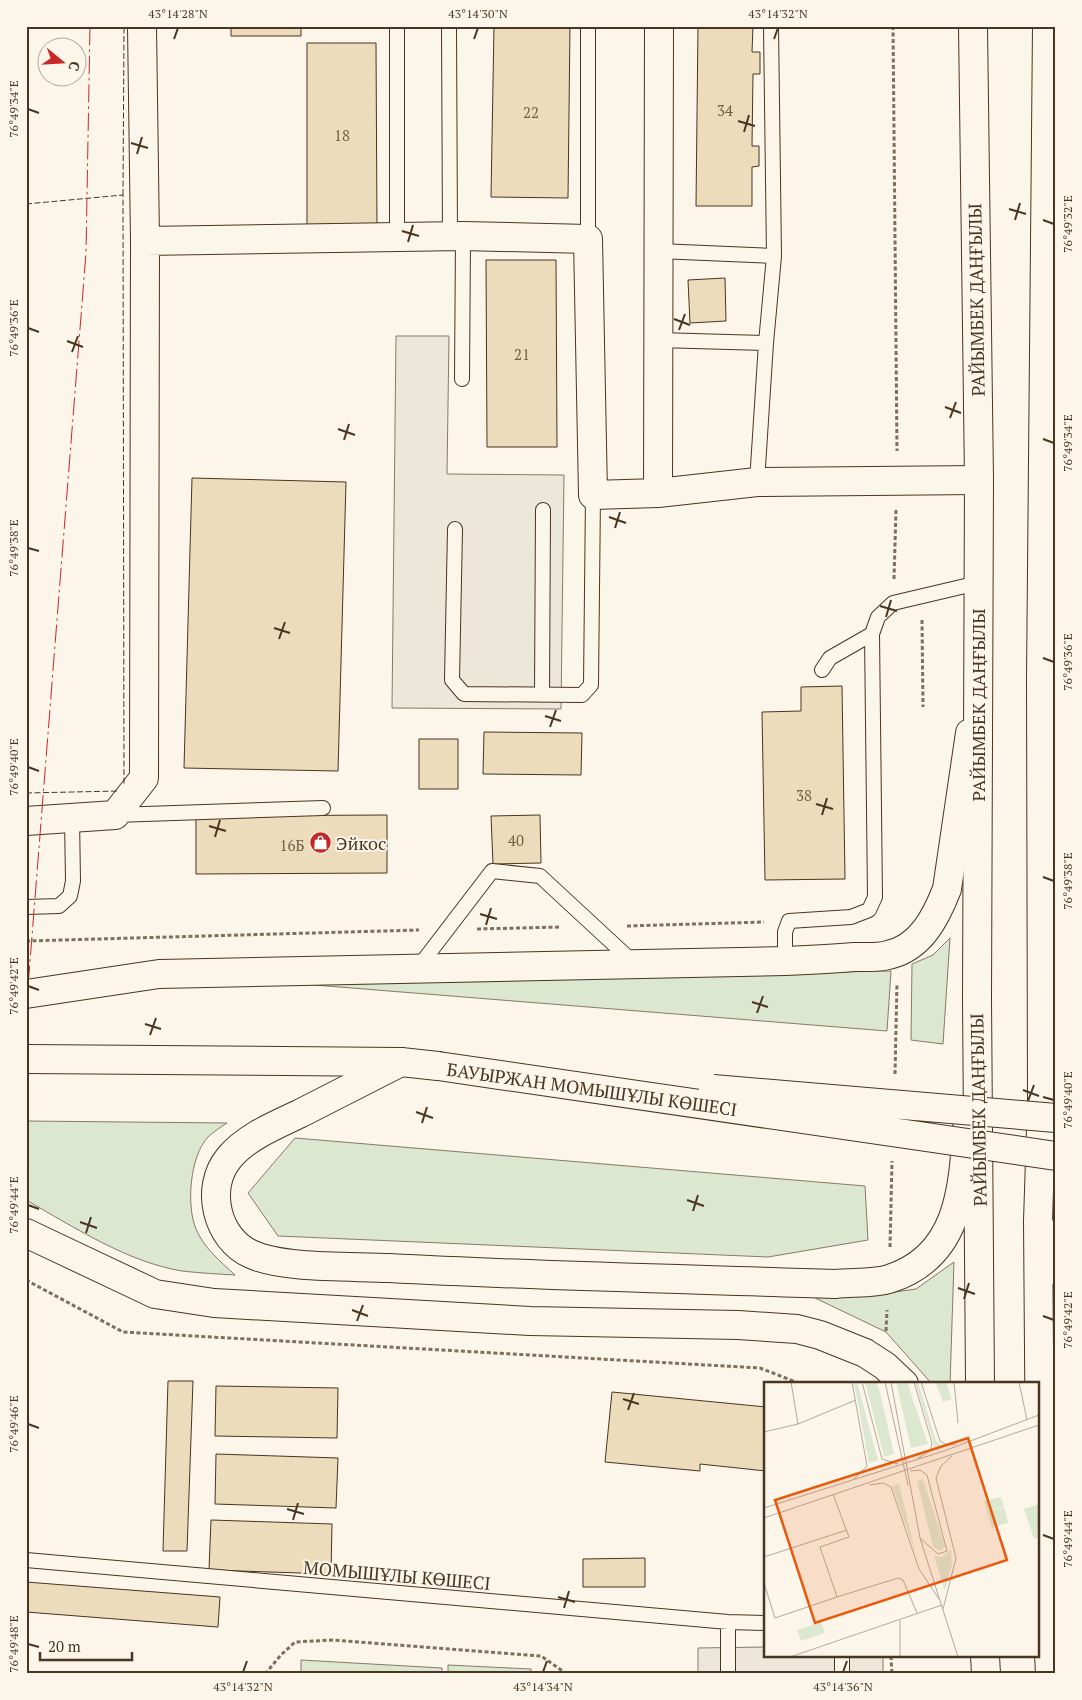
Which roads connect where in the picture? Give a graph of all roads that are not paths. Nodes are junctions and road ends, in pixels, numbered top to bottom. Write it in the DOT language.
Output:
graph roads {
  1 [pos="142,26"];
  2 [pos="397,26"];
  3 [pos="449,26"];
  4 [pos="588,26"];
  5 [pos="659,26"];
  6 [pos="771,26"];
  7 [pos="973,26"];
  8 [pos="1047,26"];
  9 [pos="1052,142"];
  10 [pos="456,236"];
  11 [pos="398,237"];
  12 [pos="588,239"];
  13 [pos="145,241"];
  14 [pos="1051,246"];
  15 [pos="658,251"];
  16 [pos="774,256"];
  17 [pos="1050,337"];
  18 [pos="658,340"];
  19 [pos="766,343"];
  20 [pos="462,379"];
  21 [pos="1050,395"];
  22 [pos="979,480"];
  23 [pos="757,482"];
  24 [pos="658,493"];
  25 [pos="593,495"];
  26 [pos="543,510"];
  27 [pos="455,529"];
  28 [pos="978,583"];
  29 [pos="872,634"];
  30 [pos="822,670"];
  31 [pos="1040,679"];
  32 [pos="978,680"];
  33 [pos="542,695"];
  34 [pos="1056,705"];
  35 [pos="323,808"];
  36 [pos="115,815"];
  37 [pos="72,818"];
  38 [pos="26,821"];
  39 [pos="26,907"];
  40 [pos="784,961"];
  41 [pos="635,964"];
  42 [pos="417,969"];
  43 [pos="26,994"];
  44 [pos="977,999"];
  45 [pos="1056,1056"];
  46 [pos="26,1059"];
  47 [pos="401,1062"];
  48 [pos="438,1066"];
  49 [pos="1049,1108"];
  50 [pos="1056,1156"];
  51 [pos="1038,1221"];
  52 [pos="26,1233"];
  53 [pos="1056,1270"];
  54 [pos="902,1382"];
  55 [pos="980,1382"];
  56 [pos="1039,1382"];
  57 [pos="1040,1479"];
  58 [pos="26,1560"];
  59 [pos="728,1622"];
  60 [pos="764,1622"];
  61 [pos="1056,1631"];
  62 [pos="842,1658"];
  63 [pos="985,1658"];
  64 [pos="728,1674"];
  65 [pos="842,1674"];
  66 [pos="986,1674"];
  67 [pos="1051,1674"];
  1 -- 13 [label="main road"];
  2 -- 11 [label="lane"];
  3 -- 10 [label="lane"];
  4 -- 12 [label="lane"];
  5 -- 15 [label="main road"];
  6 -- 16 [label="lane"];
  7 -- 22 [label="main road, РАЙЫМБЕК ДАҢҒЫЛЫ"];
  8 -- 9 [label="main road"];
  9 -- 14 [label="main road"];
  10 -- 11 [label="main road"];
  10 -- 12 [label="main road"];
  10 -- 20 [label="lane"];
  11 -- 13 [label="main road"];
  12 -- 25 [label="main road"];
  13 -- 36 [label="main road"];
  14 -- 17 [label="main road"];
  15 -- 16 [label="lane"];
  15 -- 18 [label="main road"];
  16 -- 19 [label="lane"];
  17 -- 21 [label="main road"];
  18 -- 19 [label="lane"];
  18 -- 24 [label="main road"];
  19 -- 23 [label="lane"];
  21 -- 31 [label="main road"];
  22 -- 23 [label="main road"];
  22 -- 28 [label="main road, РАЙЫМБЕК ДАҢҒЫЛЫ"];
  23 -- 24 [label="main road"];
  24 -- 25 [label="main road"];
  25 -- 33 [label="lane"];
  26 -- 33 [label="lane"];
  27 -- 33 [label="lane"];
  28 -- 29 [label="lane"];
  28 -- 32 [label="main road, РАЙЫМБЕК ДАҢҒЫЛЫ"];
  29 -- 30 [label="lane"];
  29 -- 40 [label="lane"];
  31 -- 34 [label="main road"];
  31 -- 49 [label="main road"];
  32 -- 40 [label="main road"];
  32 -- 44 [label="main road, РАЙЫМБЕК ДАҢҒЫЛЫ"];
  35 -- 36 [label="lane"];
  36 -- 37 [label="main road"];
  37 -- 38 [label="main road"];
  37 -- 39 [label="lane"];
  40 -- 41 [label="main road"];
  41 -- 42 [label="main road"];
  41 -- 42 [label="lane"];
  42 -- 43 [label="main road"];
  44 -- 47 [label="main road"];
  44 -- 55 [label="main road, РАЙЫМБЕК ДАҢҒЫЛЫ"];
  45 -- 49 [label="main road"];
  46 -- 47 [label="main road"];
  47 -- 48 [label="main road"];
  48 -- 49 [label="main road, БАУЫРЖАН МОМЫШҰЛЫ КӨШЕСІ, bridge"];
  48 -- 50 [label="main road, БАУЫРЖАН МОМЫШҰЛЫ КӨШЕСІ, bridge"];
  49 -- 51 [label="main road"];
  51 -- 53 [label="main road"];
  51 -- 56 [label="main road"];
  52 -- 54 [label="main road"];
  57 -- 67 [label="main road"];
  58 -- 59 [label="lane, МОМЫШҰЛЫ КӨШЕСІ"];
  59 -- 60 [label="lane, МОМЫШҰЛЫ КӨШЕСІ"];
  59 -- 64 [label="lane"];
  61 -- 67 [label="main road"];
  62 -- 65 [label="lane"];
  63 -- 66 [label="main road"];
}
